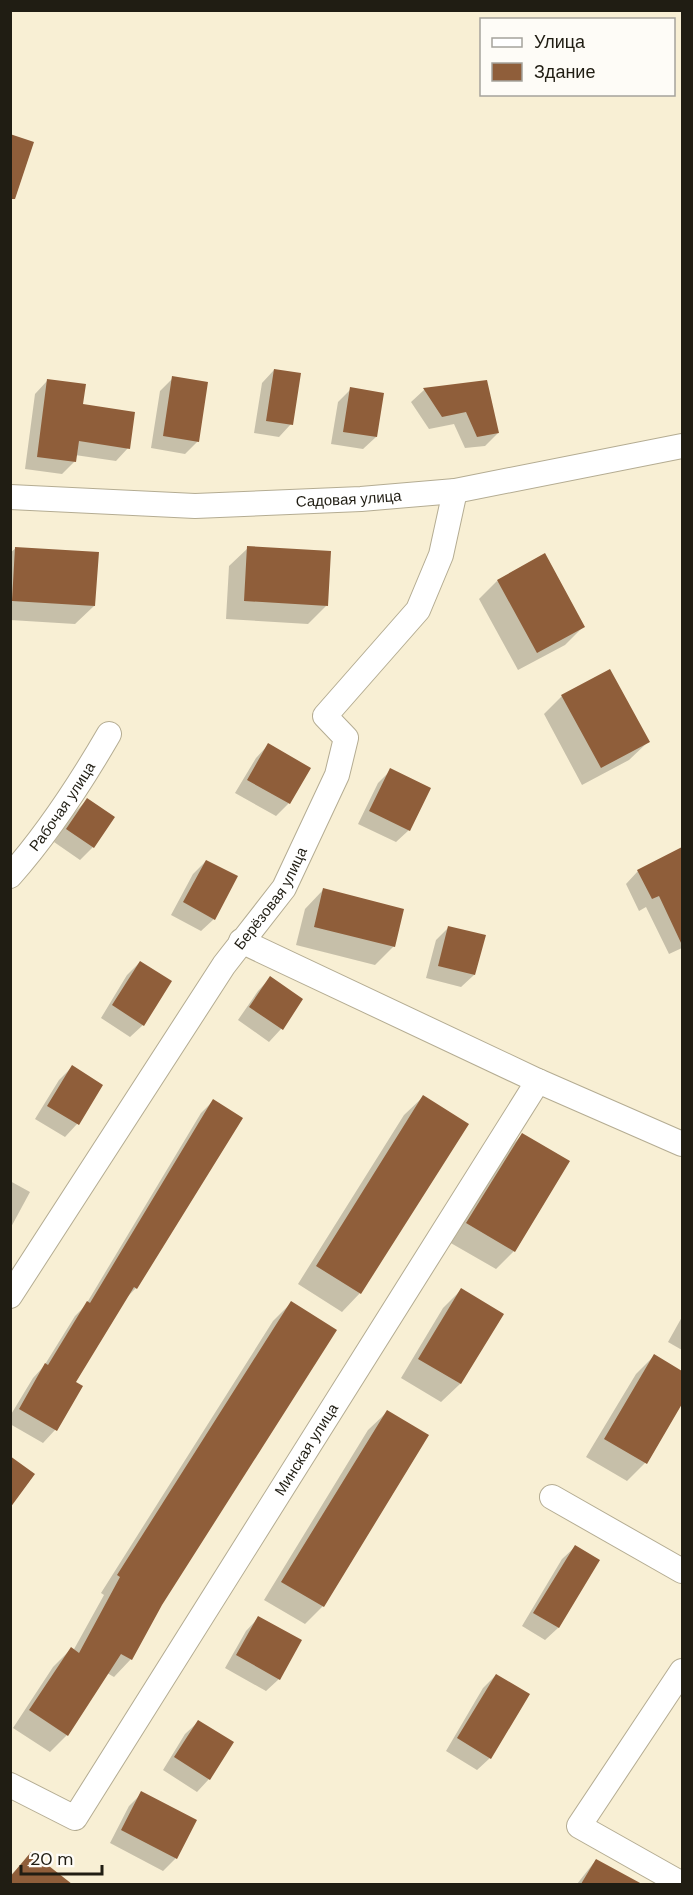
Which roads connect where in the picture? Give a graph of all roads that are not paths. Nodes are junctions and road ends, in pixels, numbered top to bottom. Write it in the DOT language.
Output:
graph roads {
  1 [pos="682,446"];
  2 [pos="455,490"];
  3 [pos="10,497"];
  4 [pos="109,734"];
  5 [pos="10,876"];
  6 [pos="241,941"];
  7 [pos="538,1081"];
  8 [pos="682,1144"];
  9 [pos="10,1296"];
  10 [pos="552,1497"];
  11 [pos="682,1571"];
  12 [pos="682,1671"];
  13 [pos="10,1785"];
  14 [pos="682,1884"];
  1 -- 2 [label="street, Садовая улица"];
  2 -- 3 [label="street, Садовая улица"];
  2 -- 6 [label="street, Берёзовая улица"];
  4 -- 5 [label="street, Рабочая улица"];
  6 -- 7 [label="street"];
  6 -- 9 [label="street, Берёзовая улица"];
  7 -- 8 [label="street"];
  7 -- 13 [label="street, Минская улица"];
  10 -- 11 [label="street"];
  12 -- 14 [label="street"];
}
